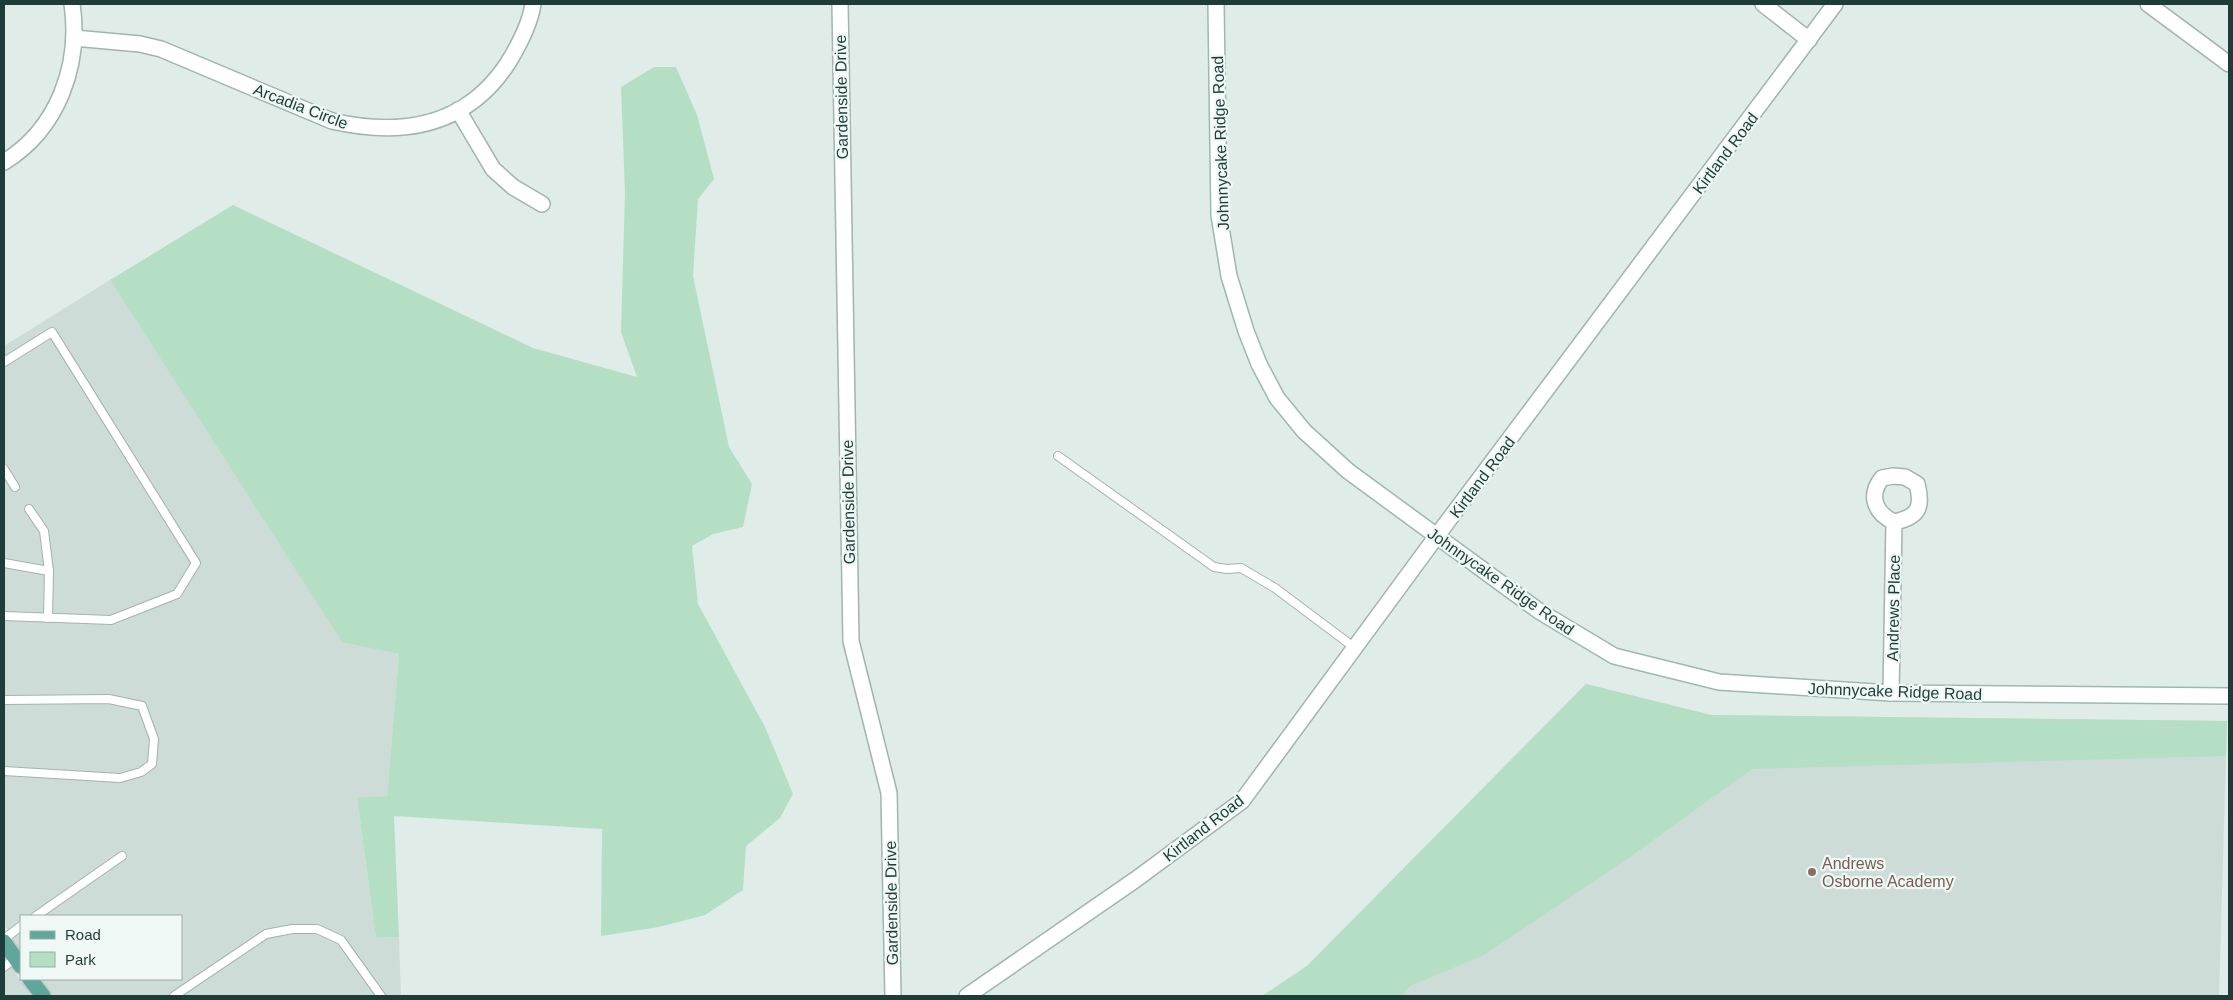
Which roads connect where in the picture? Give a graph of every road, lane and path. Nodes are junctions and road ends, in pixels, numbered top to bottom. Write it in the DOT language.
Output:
graph roads {
  1 [pos="72,4"];
  2 [pos="532,4"];
  3 [pos="840,4"];
  4 [pos="1216,4"];
  5 [pos="1763,4"];
  6 [pos="1835,4"];
  7 [pos="2148,4"];
  8 [pos="74,38"];
  9 [pos="1809,40"];
  10 [pos="2229,64"];
  11 [pos="458,110"];
  12 [pos="4,162"];
  13 [pos="542,204"];
  14 [pos="4,362"];
  15 [pos="1058,456"];
  16 [pos="4,469"];
  17 [pos="15,487"];
  18 [pos="29,509"];
  19 [pos="1894,522"];
  20 [pos="1436,537"];
  21 [pos="5,562"];
  22 [pos="49,571"];
  23 [pos="4,616"];
  24 [pos="48,618"];
  25 [pos="1355,648"];
  26 [pos="1890,693"];
  27 [pos="2229,696"];
  28 [pos="4,700"];
  29 [pos="4,771"];
  30 [pos="122,856"];
  31 [pos="37,915"];
  32 [pos="20,927"];
  33 [pos="4,940"];
  34 [pos="13,964"];
  35 [pos="31,980"];
  36 [pos="43,996"];
  37 [pos="174,996"];
  38 [pos="381,996"];
  39 [pos="893,996"];
  40 [pos="967,996"];
  1 -- 8 [label="street"];
  2 -- 11 [label="street, Arcadia Circle"];
  3 -- 39 [label="street, Gardenside Drive"];
  4 -- 20 [label="street, Johnnycake Ridge Road"];
  5 -- 9 [label="street"];
  6 -- 9 [label="street, Kirtland Road"];
  7 -- 10 [label="street"];
  8 -- 11 [label="street, Arcadia Circle"];
  8 -- 12 [label="street"];
  9 -- 20 [label="street, Kirtland Road"];
  11 -- 13 [label="street"];
  14 -- 24 [label="lane"];
  15 -- 25 [label="lane"];
  16 -- 17 [label="lane"];
  18 -- 22 [label="lane"];
  19 -- 26 [label="street, Andrews Place"];
  20 -- 25 [label="street, Kirtland Road"];
  20 -- 26 [label="street, Johnnycake Ridge Road"];
  21 -- 22 [label="lane"];
  22 -- 24 [label="lane"];
  23 -- 24 [label="lane"];
  25 -- 40 [label="street, Kirtland Road"];
  26 -- 27 [label="street, Johnnycake Ridge Road"];
  28 -- 29 [label="lane"];
  30 -- 31 [label="lane"];
  32 -- 33 [label="lane"];
  33 -- 34 [label="main road"];
  35 -- 36 [label="main road"];
  37 -- 38 [label="lane"];
}
